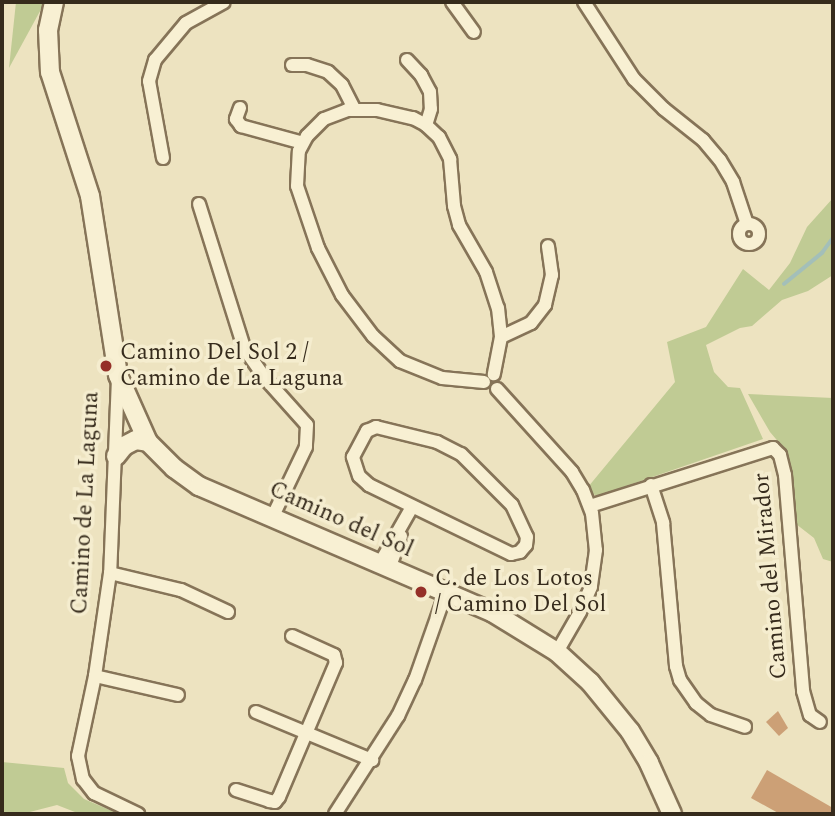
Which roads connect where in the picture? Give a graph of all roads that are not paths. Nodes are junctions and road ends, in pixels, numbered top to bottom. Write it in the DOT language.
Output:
graph roads {
  1 [pos="54,2"];
  2 [pos="224,2"];
  3 [pos="452,2"];
  4 [pos="584,2"];
  5 [pos="474,32"];
  6 [pos="407,60"];
  7 [pos="292,65"];
  8 [pos="240,108"];
  9 [pos="354,109"];
  10 [pos="426,125"];
  11 [pos="303,143"];
  12 [pos="163,158"];
  13 [pos="199,204"];
  14 [pos="747,224"];
  15 [pos="548,246"];
  16 [pos="501,337"];
  17 [pos="118,375"];
  18 [pos="489,378"];
  19 [pos="148,442"];
  20 [pos="116,456"];
  21 [pos="651,485"];
  22 [pos="590,506"];
  23 [pos="412,507"];
  24 [pos="272,516"];
  25 [pos="384,567"];
  26 [pos="110,573"];
  27 [pos="446,592"];
  28 [pos="228,612"];
  29 [pos="292,636"];
  30 [pos="557,652"];
  31 [pos="95,677"];
  32 [pos="178,695"];
  33 [pos="256,712"];
  34 [pos="820,722"];
  35 [pos="745,727"];
  36 [pos="306,732"];
  37 [pos="372,760"];
  38 [pos="236,790"];
  39 [pos="138,814"];
  40 [pos="335,814"];
  41 [pos="672,814"];
  1 -- 17 [label="street, Camino de La Laguna"];
  2 -- 12 [label="street"];
  3 -- 5 [label="street"];
  4 -- 14 [label="street"];
  6 -- 10 [label="street"];
  7 -- 9 [label="street"];
  8 -- 11 [label="street"];
  9 -- 10 [label="street"];
  9 -- 11 [label="street"];
  10 -- 16 [label="street"];
  11 -- 18 [label="street"];
  13 -- 24 [label="street"];
  15 -- 16 [label="street"];
  16 -- 18 [label="street"];
  17 -- 19 [label="street, Camino del Sol"];
  17 -- 20 [label="street, Camino de La Laguna"];
  18 -- 22 [label="street"];
  19 -- 20 [label="street"];
  19 -- 24 [label="street, Camino del Sol"];
  20 -- 26 [label="street, Camino de La Laguna"];
  21 -- 22 [label="street, Camino del Mirador"];
  21 -- 34 [label="street, Camino del Mirador"];
  21 -- 35 [label="street"];
  22 -- 30 [label="street"];
  23 -- 23 [label="street"];
  23 -- 25 [label="street"];
  24 -- 25 [label="street, Camino del Sol"];
  25 -- 27 [label="street, Camino del Sol"];
  26 -- 28 [label="street"];
  26 -- 31 [label="street, Camino de La Laguna"];
  27 -- 30 [label="street, Camino del Sol"];
  27 -- 37 [label="street"];
  29 -- 36 [label="street"];
  30 -- 41 [label="street, Camino del Sol"];
  31 -- 32 [label="street"];
  31 -- 39 [label="street, Camino de La Laguna"];
  33 -- 36 [label="street"];
  36 -- 37 [label="street"];
  36 -- 38 [label="street"];
  37 -- 40 [label="street"];
}
